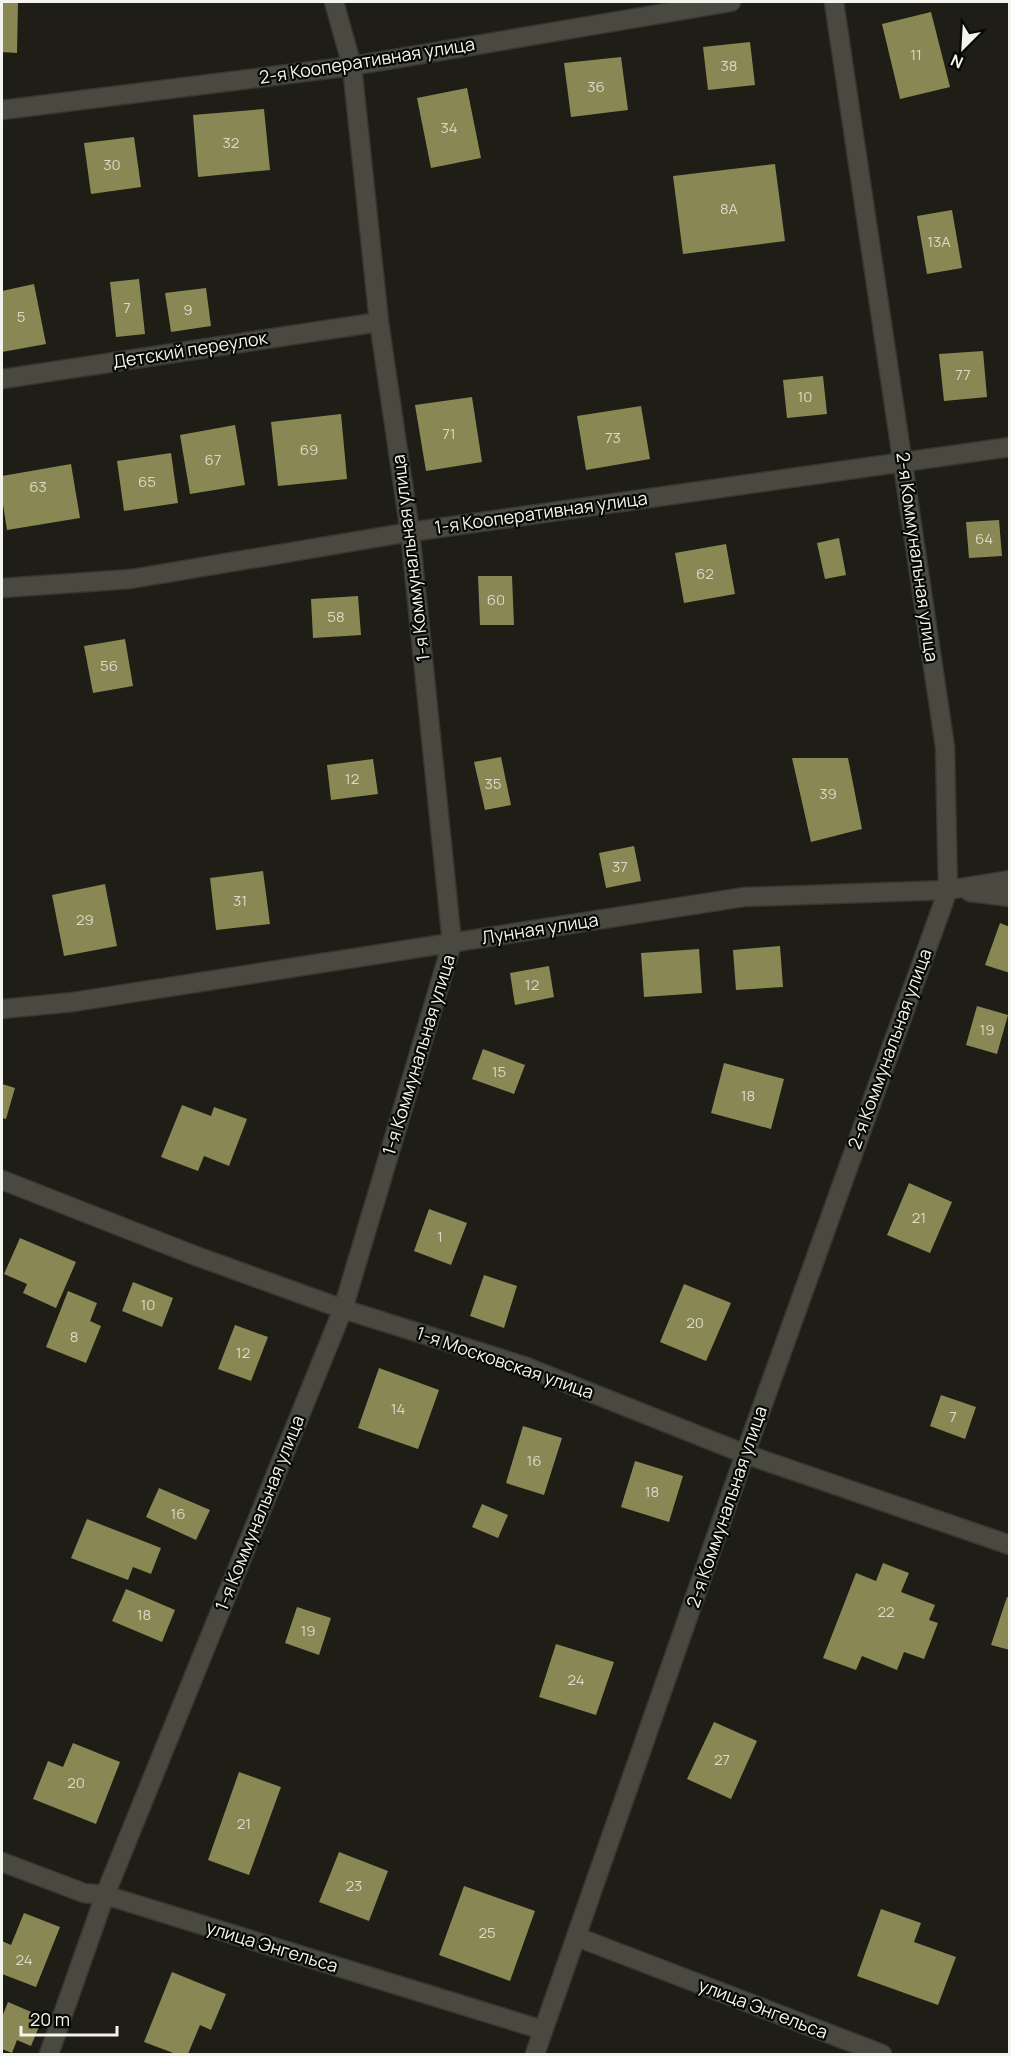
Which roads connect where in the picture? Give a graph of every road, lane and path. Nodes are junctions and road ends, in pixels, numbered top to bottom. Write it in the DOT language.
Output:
graph roads {
  1 [pos="334,2"];
  2 [pos="731,2"];
  3 [pos="834,2"];
  4 [pos="352,66"];
  5 [pos="2,110"];
  6 [pos="379,322"];
  7 [pos="2,379"];
  8 [pos="1010,447"];
  9 [pos="903,460"];
  10 [pos="410,532"];
  11 [pos="2,588"];
  12 [pos="1010,880"];
  13 [pos="948,890"];
  14 [pos="1010,897"];
  15 [pos="452,943"];
  16 [pos="2,1009"];
  17 [pos="2,1180"];
  18 [pos="343,1309"];
  19 [pos="745,1454"];
  20 [pos="1010,1545"];
  21 [pos="2,1862"];
  22 [pos="105,1895"];
  23 [pos="577,1937"];
  24 [pos="543,2030"];
  25 [pos="49,2055"];
  26 [pos="535,2055"];
  27 [pos="882,2055"];
  1 -- 4 [label="street, 1-я Коммунальная улица"];
  2 -- 4 [label="street, 2-я Кооперативная улица"];
  3 -- 9 [label="street, 2-я Коммунальная улица"];
  4 -- 5 [label="street, 2-я Кооперативная улица"];
  4 -- 6 [label="street, 1-я Коммунальная улица"];
  6 -- 7 [label="street, Детский переулок"];
  6 -- 10 [label="street, 1-я Коммунальная улица"];
  8 -- 9 [label="street, 1-я Кооперативная улица"];
  9 -- 10 [label="street, 1-я Кооперативная улица"];
  9 -- 13 [label="street, 2-я Коммунальная улица"];
  10 -- 11 [label="street, 1-я Кооперативная улица"];
  10 -- 15 [label="street, 1-я Коммунальная улица"];
  12 -- 13 [label="street, Лунная улица"];
  13 -- 14 [label="street"];
  13 -- 15 [label="street, Лунная улица"];
  13 -- 19 [label="street, 2-я Коммунальная улица"];
  15 -- 16 [label="street, Лунная улица"];
  15 -- 18 [label="street, 1-я Коммунальная улица"];
  17 -- 18 [label="street, 1-я Московская улица"];
  18 -- 19 [label="street, 1-я Московская улица"];
  18 -- 22 [label="street, 1-я Коммунальная улица"];
  19 -- 20 [label="street, 1-я Московская улица"];
  19 -- 23 [label="street, 2-я Коммунальная улица"];
  21 -- 22 [label="street, улица Энгельса"];
  22 -- 24 [label="street, улица Энгельса"];
  22 -- 25 [label="street, 1-я Коммунальная улица"];
  23 -- 24 [label="street, 2-я Коммунальная улица"];
  23 -- 27 [label="street, улица Энгельса"];
  24 -- 26 [label="street, 2-я Коммунальная улица"];
}
